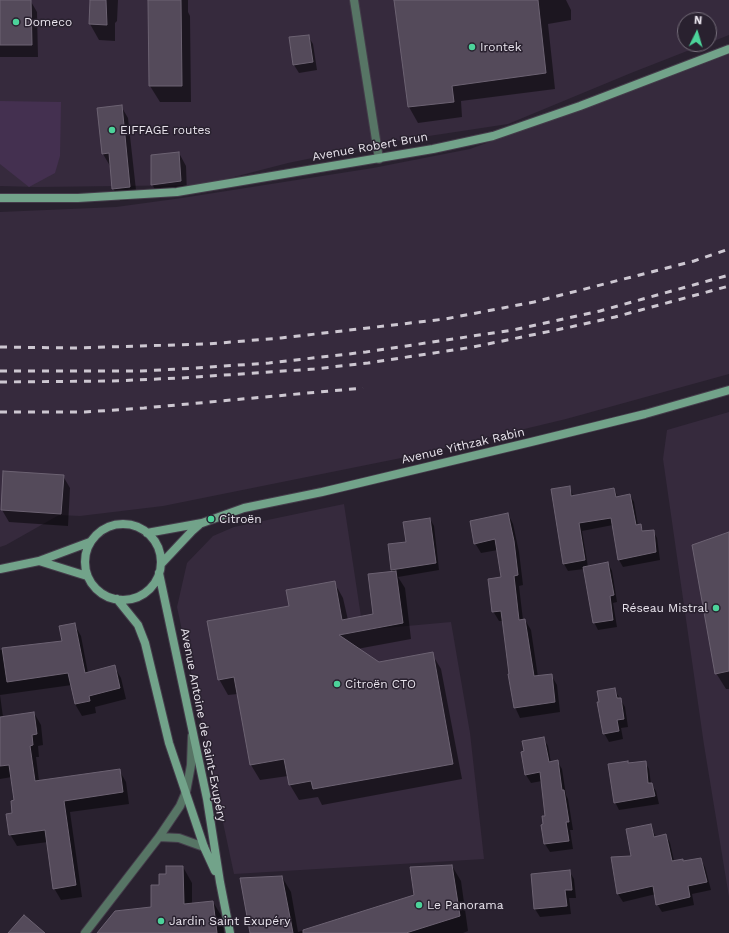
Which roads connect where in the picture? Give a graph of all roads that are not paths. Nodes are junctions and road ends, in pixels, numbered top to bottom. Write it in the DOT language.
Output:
graph roads {
  1 [pos="354,0"];
  2 [pos="729,49"];
  3 [pos="379,159"];
  4 [pos="0,198"];
  5 [pos="729,390"];
  6 [pos="202,523"];
  7 [pos="147,532"];
  8 [pos="90,542"];
  9 [pos="39,561"];
  10 [pos="161,564"];
  11 [pos="0,569"];
  12 [pos="159,573"];
  13 [pos="87,576"];
  14 [pos="117,600"];
  15 [pos="192,733"];
  16 [pos="186,792"];
  17 [pos="159,838"];
  18 [pos="204,847"];
  19 [pos="220,882"];
  20 [pos="85,933"];
  21 [pos="230,933"];
  1 -- 3 [label="street"];
  2 -- 3 [label="street, Avenue Robert Brun"];
  3 -- 4 [label="street, Avenue Robert Brun"];
  5 -- 6 [label="street, Avenue Yithzak Rabin"];
  6 -- 7 [label="street, Avenue Yithzak Rabin"];
  6 -- 10 [label="street, Avenue Yithzak Rabin"];
  7 -- 8 [label="street"];
  7 -- 10 [label="street"];
  8 -- 9 [label="street"];
  8 -- 13 [label="street"];
  9 -- 11 [label="street"];
  9 -- 13 [label="street"];
  10 -- 12 [label="street"];
  12 -- 14 [label="street"];
  12 -- 15 [label="street, Avenue Antoine de Saint-Exupéry"];
  13 -- 14 [label="street"];
  14 -- 16 [label="street, Avenue Antoine de Saint-Exupéry"];
  15 -- 16 [label="street"];
  15 -- 19 [label="street, Avenue Antoine de Saint-Exupéry"];
  16 -- 17 [label="street"];
  16 -- 18 [label="street, Avenue Antoine de Saint-Exupéry"];
  17 -- 18 [label="street"];
  17 -- 20 [label="street"];
  18 -- 19 [label="street, Avenue Antoine de Saint-Exupéry"];
  19 -- 21 [label="street, Avenue Antoine de Saint-Exupéry"];
}
